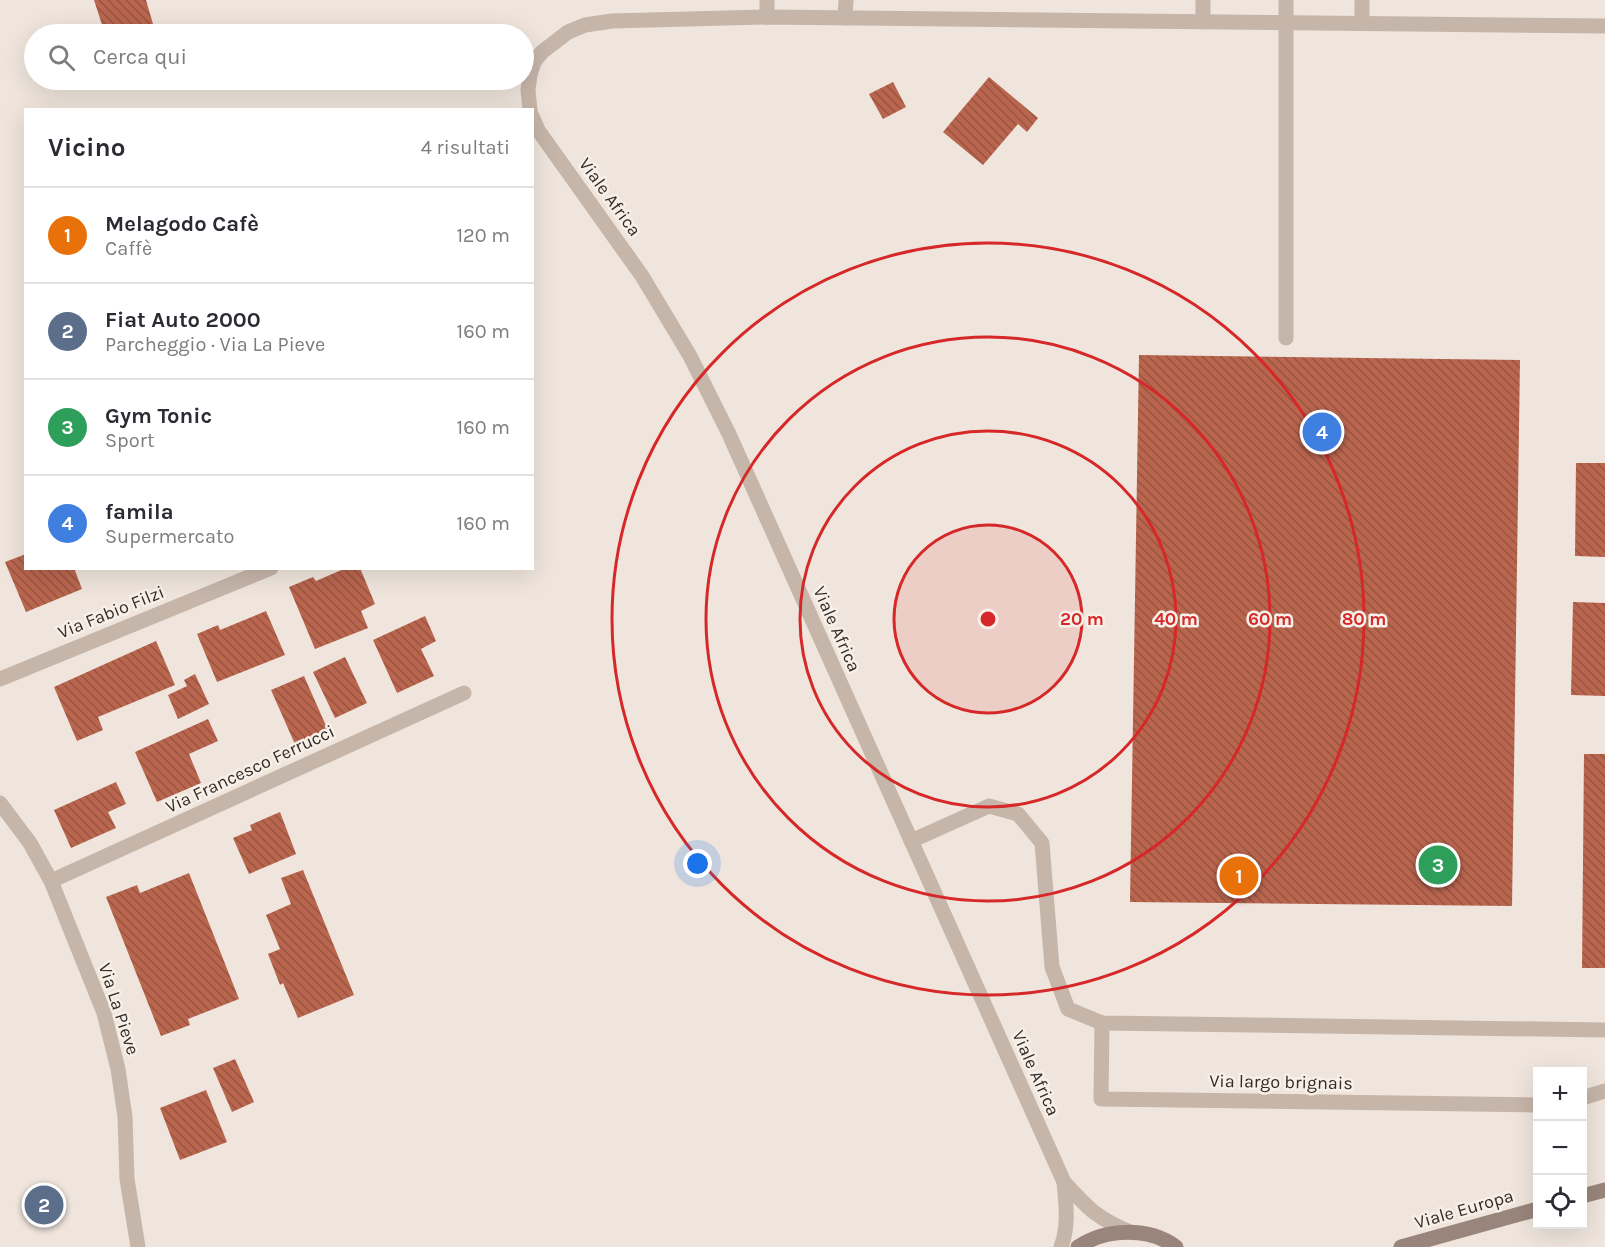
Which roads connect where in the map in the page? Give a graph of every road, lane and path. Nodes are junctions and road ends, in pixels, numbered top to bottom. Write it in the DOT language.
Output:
graph roads {
  1 [pos="767,0"];
  2 [pos="846,0"];
  3 [pos="1203,0"];
  4 [pos="1286,0"];
  5 [pos="1362,0"];
  6 [pos="767,17"];
  7 [pos="845,18"];
  8 [pos="1203,22"];
  9 [pos="1286,23"];
  10 [pos="1362,24"];
  11 [pos="1605,27"];
  12 [pos="534,62"];
  13 [pos="528,90"];
  14 [pos="530,108"];
  15 [pos="534,121"];
  16 [pos="1286,338"];
  17 [pos="266,570"];
  18 [pos="0,679"];
  19 [pos="464,693"];
  20 [pos="0,803"];
  21 [pos="911,841"];
  22 [pos="51,881"];
  23 [pos="1102,1023"];
  24 [pos="1605,1030"];
  25 [pos="1605,1091"];
  26 [pos="1587,1096"];
  27 [pos="1533,1105"];
  28 [pos="1064,1182"];
  29 [pos="1605,1190"];
  30 [pos="1587,1195"];
  31 [pos="1533,1210"];
  32 [pos="1130,1232"];
  33 [pos="138,1245"];
  34 [pos="1061,1247"];
  35 [pos="1078,1247"];
  36 [pos="1176,1247"];
  37 [pos="1401,1247"];
  1 -- 6 [label="street"];
  2 -- 7 [label="street"];
  3 -- 8 [label="street"];
  4 -- 9 [label="street"];
  5 -- 10 [label="street"];
  6 -- 7 [label="street"];
  6 -- 12 [label="street"];
  7 -- 8 [label="street"];
  8 -- 9 [label="street"];
  9 -- 10 [label="street"];
  9 -- 16 [label="street"];
  10 -- 11 [label="street"];
  13 -- 14 [label="street"];
  15 -- 21 [label="street, Viale Africa"];
  17 -- 18 [label="street, Via Fabio Filzi"];
  19 -- 22 [label="street, Via Francesco Ferrucci"];
  20 -- 22 [label="street, Via La Pieve"];
  21 -- 23 [label="street"];
  21 -- 28 [label="street, Viale Africa"];
  22 -- 33 [label="street, Via La Pieve"];
  23 -- 24 [label="street"];
  23 -- 27 [label="street, Via largo brignais"];
  25 -- 26 [label="street"];
  28 -- 32 [label="street, Viale Africa"];
  28 -- 34 [label="street, Viale Africa"];
  29 -- 30 [label="street"];
  31 -- 37 [label="street, Viale Europa"];
  32 -- 35 [label="street"];
  32 -- 36 [label="street"];
}
